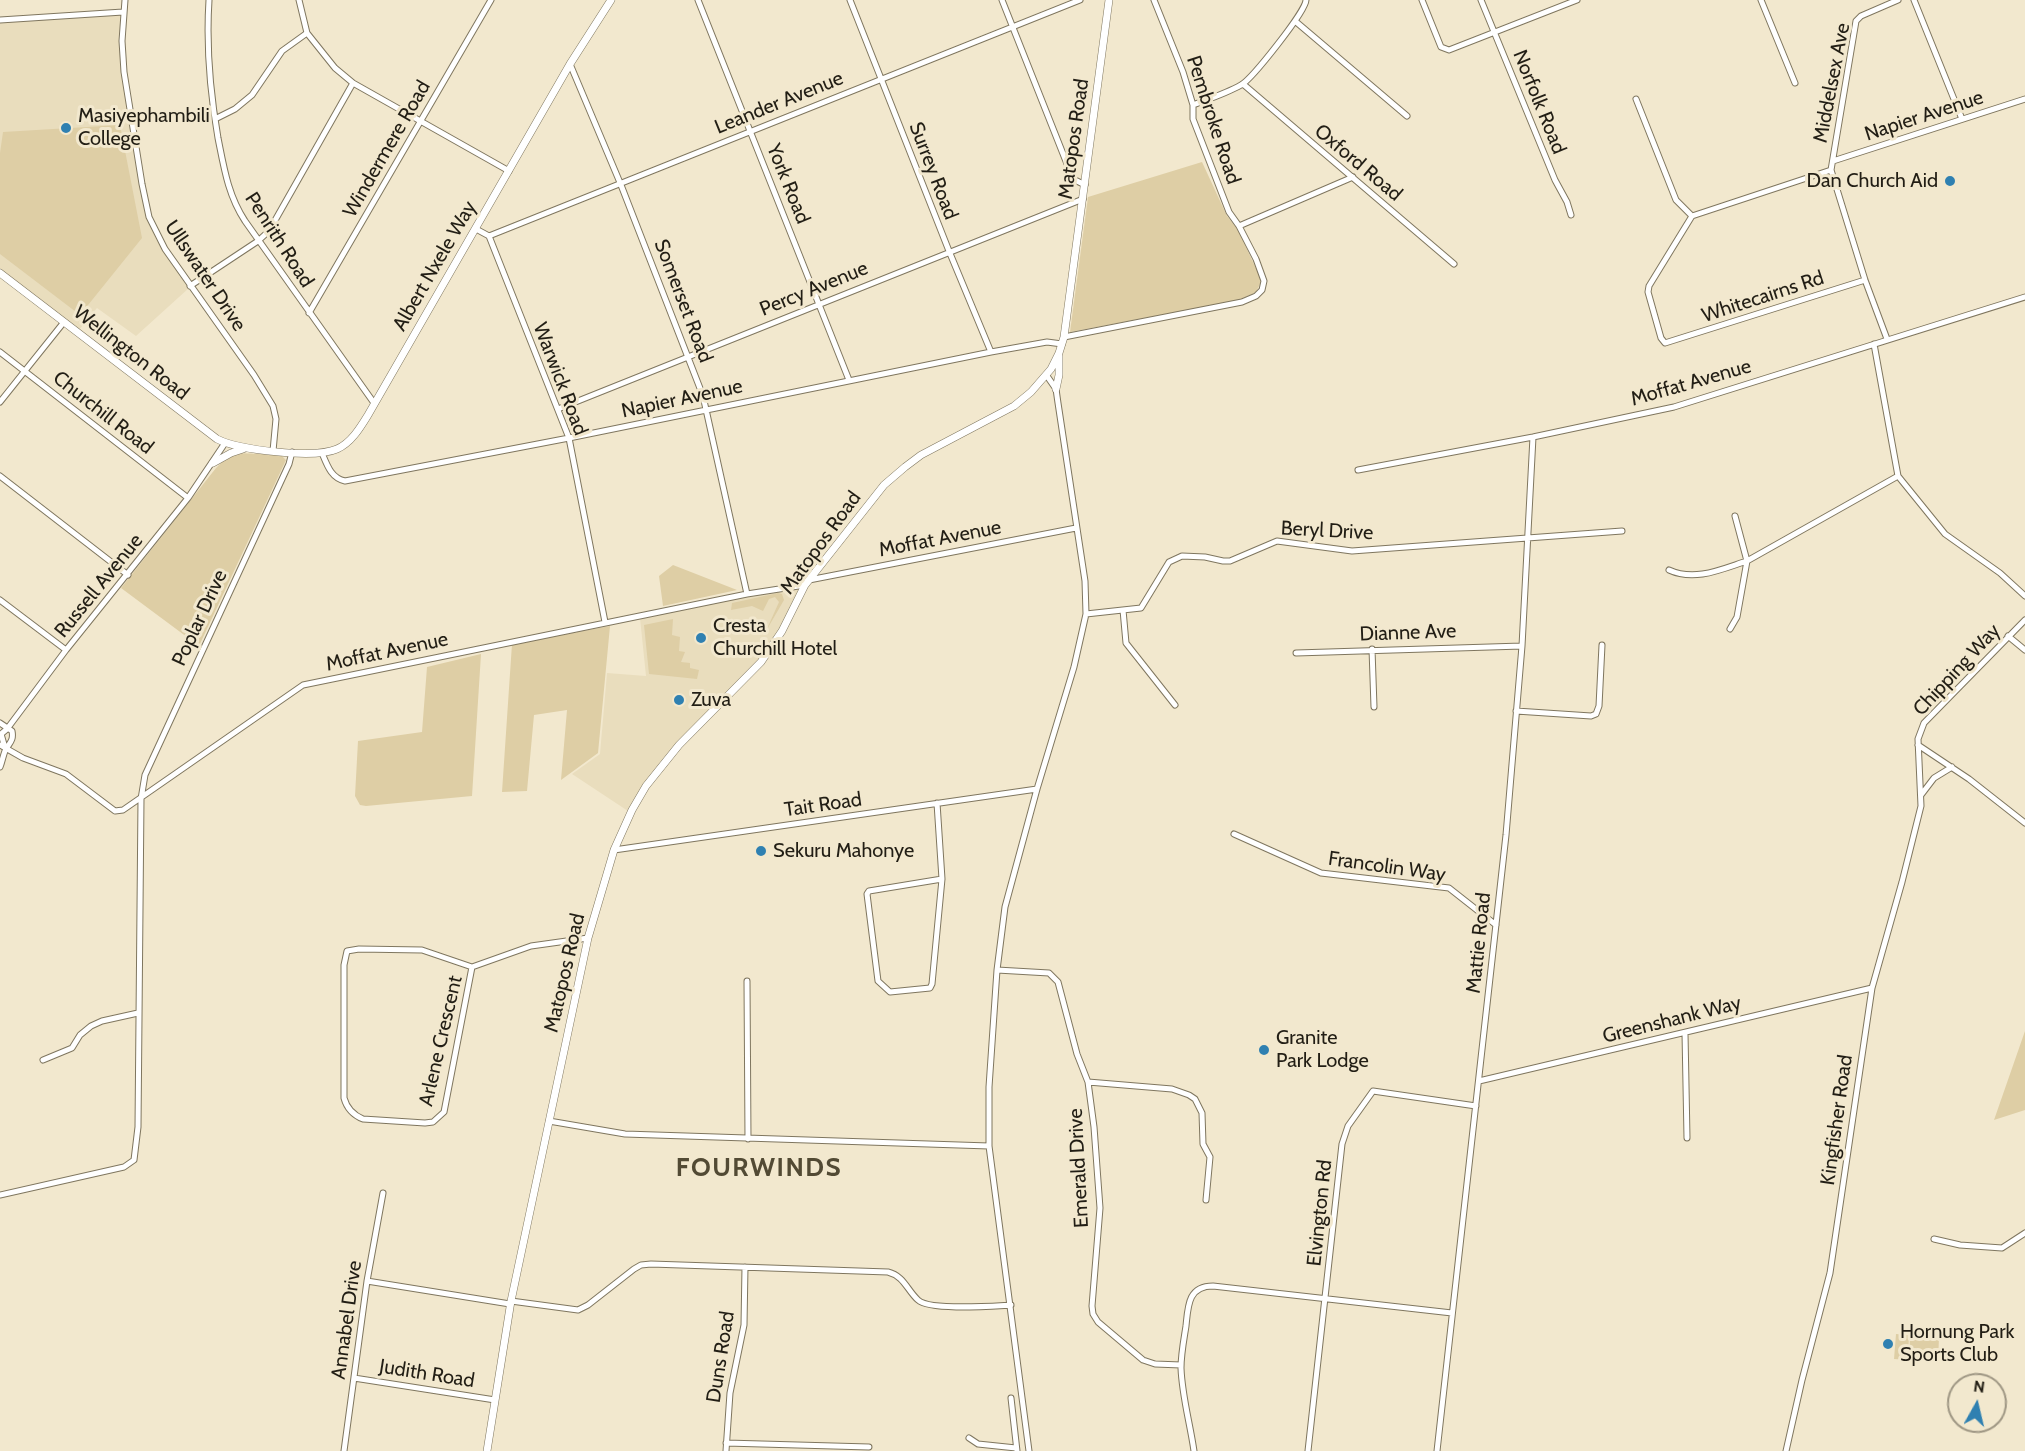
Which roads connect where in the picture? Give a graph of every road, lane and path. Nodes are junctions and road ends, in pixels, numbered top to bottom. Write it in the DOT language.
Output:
graph roads {
  1 [pos="125,0"];
  2 [pos="209,0"];
  3 [pos="299,0"];
  4 [pos="491,0"];
  5 [pos="609,0"];
  6 [pos="698,0"];
  7 [pos="850,0"];
  8 [pos="1002,0"];
  9 [pos="1080,0"];
  10 [pos="1109,0"];
  11 [pos="1154,0"];
  12 [pos="1306,0"];
  13 [pos="1422,0"];
  14 [pos="1481,0"];
  15 [pos="1577,0"];
  16 [pos="1761,0"];
  17 [pos="1898,0"];
  18 [pos="1914,0"];
  19 [pos="123,12"];
  20 [pos="0,21"];
  21 [pos="1295,21"];
  22 [pos="1012,27"];
  23 [pos="307,33"];
  24 [pos="1494,33"];
  25 [pos="570,64"];
  26 [pos="881,78"];
  27 [pos="353,83"];
  28 [pos="1795,83"];
  29 [pos="1243,84"];
  30 [pos="1636,99"];
  31 [pos="2025,99"];
  32 [pos="1193,105"];
  33 [pos="1407,116"];
  34 [pos="215,119"];
  35 [pos="1962,119"];
  36 [pos="421,120"];
  37 [pos="750,131"];
  38 [pos="1833,161"];
  39 [pos="1831,170"];
  40 [pos="509,171"];
  41 [pos="1353,177"];
  42 [pos="621,184"];
  43 [pos="1085,185"];
  44 [pos="1083,199"];
  45 [pos="1571,215"];
  46 [pos="1692,216"];
  47 [pos="1239,226"];
  48 [pos="476,229"];
  49 [pos="489,236"];
  50 [pos="258,241"];
  51 [pos="948,251"];
  52 [pos="1454,264"];
  53 [pos="0,273"];
  54 [pos="1865,280"];
  55 [pos="190,286"];
  56 [pos="2025,297"];
  57 [pos="819,303"];
  58 [pos="309,313"];
  59 [pos="64,322"];
  60 [pos="1887,339"];
  61 [pos="1063,340"];
  62 [pos="1874,344"];
  63 [pos="0,352"];
  64 [pos="991,352"];
  65 [pos="1059,353"];
  66 [pos="689,356"];
  67 [pos="25,371"];
  68 [pos="1047,376"];
  69 [pos="849,380"];
  70 [pos="1056,389"];
  71 [pos="0,402"];
  72 [pos="374,403"];
  73 [pos="558,409"];
  74 [pos="706,410"];
  75 [pos="1533,436"];
  76 [pos="569,438"];
  77 [pos="225,443"];
  78 [pos="246,448"];
  79 [pos="273,451"];
  80 [pos="292,452"];
  81 [pos="322,453"];
  82 [pos="213,463"];
  83 [pos="1358,470"];
  84 [pos="0,476"];
  85 [pos="1898,476"];
  86 [pos="188,498"];
  87 [pos="1735,516"];
  88 [pos="1076,528"];
  89 [pos="1623,531"];
  90 [pos="1527,539"];
  91 [pos="1747,561"];
  92 [pos="1669,570"];
  93 [pos="128,575"];
  94 [pos="807,583"];
  95 [pos="747,594"];
  96 [pos="2025,596"];
  97 [pos="0,600"];
  98 [pos="1123,610"];
  99 [pos="1086,614"];
  100 [pos="2025,620"];
  101 [pos="605,622"];
  102 [pos="1730,629"];
  103 [pos="2008,636"];
  104 [pos="1602,645"];
  105 [pos="1522,646"];
  106 [pos="1372,649"];
  107 [pos="66,650"];
  108 [pos="2025,650"];
  109 [pos="1296,653"];
  110 [pos="1175,705"];
  111 [pos="1374,707"];
  112 [pos="1516,711"];
  113 [pos="0,723"];
  114 [pos="7,729"];
  115 [pos="0,737"];
  116 [pos="0,745"];
  117 [pos="1918,745"];
  118 [pos="6,749"];
  119 [pos="0,767"];
  120 [pos="1952,767"];
  121 [pos="1037,789"];
  122 [pos="1922,795"];
  123 [pos="141,799"];
  124 [pos="937,803"];
  125 [pos="2025,824"];
  126 [pos="1234,834"];
  127 [pos="614,850"];
  128 [pos="942,879"];
  129 [pos="1496,925"];
  130 [pos="588,938"];
  131 [pos="472,967"];
  132 [pos="997,970"];
  133 [pos="747,981"];
  134 [pos="1872,988"];
  135 [pos="138,1013"];
  136 [pos="1685,1033"];
  137 [pos="43,1060"];
  138 [pos="1479,1081"];
  139 [pos="1088,1082"];
  140 [pos="1476,1106"];
  141 [pos="549,1121"];
  142 [pos="1687,1138"];
  143 [pos="748,1139"];
  144 [pos="989,1146"];
  145 [pos="383,1193"];
  146 [pos="0,1195"];
  147 [pos="1206,1200"];
  148 [pos="2025,1233"];
  149 [pos="1934,1239"];
  150 [pos="745,1267"];
  151 [pos="367,1281"];
  152 [pos="1326,1299"];
  153 [pos="511,1302"];
  154 [pos="1011,1305"];
  155 [pos="1452,1313"];
  156 [pos="1181,1365"];
  157 [pos="354,1378"];
  158 [pos="1011,1398"];
  159 [pos="495,1400"];
  160 [pos="969,1438"];
  161 [pos="726,1443"];
  162 [pos="868,1448"];
  163 [pos="1017,1450"];
  164 [pos="344,1451"];
  165 [pos="487,1451"];
  166 [pos="726,1451"];
  167 [pos="1029,1451"];
  168 [pos="1194,1451"];
  169 [pos="1308,1451"];
  170 [pos="1437,1451"];
  171 [pos="1786,1451"];
  1 -- 19 [label="street, Ullswater Drive"];
  2 -- 34 [label="street, Penrith Road"];
  3 -- 23 [label="street"];
  4 -- 36 [label="street, Windermere Road"];
  5 -- 25 [label="main road, Albert Nxele Way"];
  6 -- 37 [label="street, York Road"];
  7 -- 26 [label="street, Surrey Road"];
  8 -- 22 [label="street"];
  9 -- 22 [label="street, Leander Avenue"];
  10 -- 43 [label="main road, Matopos Road"];
  11 -- 32 [label="street, Pembroke Road"];
  12 -- 21 [label="street"];
  13 -- 24 [label="street"];
  14 -- 24 [label="street, Norfolk Road"];
  15 -- 24 [label="street"];
  16 -- 28 [label="street"];
  17 -- 38 [label="street, Middelsex Ave"];
  18 -- 35 [label="street"];
  19 -- 20 [label="street"];
  19 -- 55 [label="street, Ullswater Drive"];
  21 -- 29 [label="street"];
  21 -- 33 [label="street"];
  22 -- 26 [label="street, Leander Avenue"];
  22 -- 43 [label="street"];
  23 -- 27 [label="street"];
  23 -- 34 [label="street"];
  24 -- 45 [label="street, Norfolk Road"];
  25 -- 40 [label="main road, Albert Nxele Way"];
  25 -- 42 [label="street, Somerset Road"];
  26 -- 37 [label="street, Leander Avenue"];
  26 -- 51 [label="street, Surrey Road"];
  27 -- 36 [label="street"];
  27 -- 50 [label="street"];
  29 -- 32 [label="street"];
  29 -- 41 [label="street, Oxford Road"];
  30 -- 46 [label="street"];
  31 -- 35 [label="street, Napier Avenue"];
  32 -- 47 [label="street, Pembroke Road"];
  34 -- 50 [label="street, Penrith Road"];
  35 -- 38 [label="street, Napier Avenue"];
  36 -- 40 [label="street"];
  36 -- 58 [label="street, Windermere Road"];
  37 -- 42 [label="street, Leander Avenue"];
  37 -- 57 [label="street, York Road"];
  38 -- 39 [label="street"];
  39 -- 46 [label="street"];
  39 -- 54 [label="street"];
  40 -- 48 [label="main road, Albert Nxele Way"];
  41 -- 47 [label="street"];
  41 -- 52 [label="street, Oxford Road"];
  42 -- 49 [label="street, Leander Avenue"];
  42 -- 66 [label="street, Somerset Road"];
  43 -- 44 [label="main road, Matopos Road"];
  44 -- 51 [label="street, Percy Avenue"];
  44 -- 61 [label="main road, Matopos Road"];
  46 -- 54 [label="street, Whitecairns Rd"];
  47 -- 61 [label="street, Pembroke Road"];
  48 -- 49 [label="street"];
  48 -- 72 [label="main road, Albert Nxele Way"];
  49 -- 73 [label="street, Warwick Road"];
  50 -- 55 [label="street"];
  50 -- 58 [label="street, Penrith Road"];
  51 -- 57 [label="street, Percy Avenue"];
  51 -- 64 [label="street, Surrey Road"];
  53 -- 59 [label="main road, Wellington Road"];
  54 -- 60 [label="street"];
  55 -- 79 [label="street, Ullswater Drive"];
  56 -- 60 [label="street, Moffat Avenue"];
  57 -- 66 [label="street, Percy Avenue"];
  57 -- 69 [label="street, York Road"];
  58 -- 72 [label="street, Penrith Road"];
  59 -- 67 [label="street"];
  59 -- 77 [label="main road, Wellington Road"];
  60 -- 62 [label="street, Moffat Avenue"];
  61 -- 64 [label="street, Napier Avenue"];
  61 -- 65 [label="main road, Matopos Road"];
  62 -- 75 [label="street, Moffat Avenue"];
  62 -- 85 [label="street"];
  63 -- 67 [label="street, Churchill Road"];
  64 -- 69 [label="street, Napier Avenue"];
  65 -- 68 [label="main road, Matopos Road"];
  65 -- 70 [label="main road"];
  66 -- 73 [label="street, Percy Avenue"];
  66 -- 74 [label="street, Somerset Road"];
  67 -- 71 [label="street"];
  67 -- 86 [label="street, Churchill Road"];
  68 -- 70 [label="street"];
  68 -- 94 [label="main road, Matopos Road"];
  69 -- 74 [label="street, Napier Avenue"];
  70 -- 88 [label="street"];
  72 -- 81 [label="main road, Albert Nxele Way"];
  73 -- 76 [label="street, Warwick Road"];
  74 -- 76 [label="street, Napier Avenue"];
  74 -- 95 [label="street, Somerset Road"];
  75 -- 83 [label="street, Moffat Avenue"];
  75 -- 90 [label="street, Mattie Road"];
  76 -- 81 [label="street, Napier Avenue"];
  76 -- 101 [label="street, Warwick Road"];
  77 -- 78 [label="main road, Wellington Road"];
  77 -- 82 [label="street, Russell Avenue"];
  78 -- 79 [label="main road, Albert Nxele Way"];
  78 -- 82 [label="main road"];
  79 -- 80 [label="main road, Albert Nxele Way"];
  80 -- 81 [label="main road, Albert Nxele Way"];
  80 -- 123 [label="street, Poplar Drive"];
  82 -- 86 [label="street, Russell Avenue"];
  84 -- 93 [label="street"];
  85 -- 91 [label="street"];
  85 -- 96 [label="street"];
  86 -- 93 [label="street, Russell Avenue"];
  87 -- 91 [label="street"];
  88 -- 94 [label="street, Moffat Avenue"];
  88 -- 99 [label="street"];
  89 -- 90 [label="street, Beryl Drive"];
  90 -- 98 [label="street, Beryl Drive"];
  90 -- 105 [label="street, Mattie Road"];
  91 -- 92 [label="street"];
  91 -- 102 [label="street"];
  93 -- 107 [label="street, Russell Avenue"];
  94 -- 95 [label="street, Moffat Avenue"];
  94 -- 127 [label="main road, Matopos Road"];
  95 -- 101 [label="street, Moffat Avenue"];
  97 -- 107 [label="street"];
  98 -- 99 [label="street, Beryl Drive"];
  98 -- 110 [label="street"];
  99 -- 121 [label="street"];
  100 -- 103 [label="street, Chipping Way"];
  101 -- 123 [label="street, Moffat Avenue"];
  103 -- 108 [label="street"];
  103 -- 117 [label="street, Chipping Way"];
  104 -- 112 [label="street"];
  105 -- 106 [label="street, Dianne Ave"];
  105 -- 112 [label="street, Mattie Road"];
  106 -- 109 [label="street, Dianne Ave"];
  106 -- 111 [label="street"];
  107 -- 114 [label="street, Russell Avenue"];
  112 -- 129 [label="street, Mattie Road"];
  113 -- 114 [label="street"];
  114 -- 115 [label="street, Russell Avenue"];
  114 -- 118 [label="street"];
  115 -- 118 [label="street"];
  116 -- 118 [label="street"];
  117 -- 120 [label="street"];
  117 -- 122 [label="street, Kingfisher Road"];
  118 -- 119 [label="street"];
  118 -- 123 [label="street, Moffat Avenue"];
  120 -- 122 [label="street"];
  120 -- 125 [label="street"];
  121 -- 124 [label="street, Tait Road"];
  121 -- 132 [label="street"];
  122 -- 134 [label="street, Kingfisher Road"];
  123 -- 135 [label="street, Poplar Drive"];
  124 -- 127 [label="street, Tait Road"];
  124 -- 128 [label="street"];
  126 -- 129 [label="street, Francolin Way"];
  127 -- 130 [label="main road, Matopos Road"];
  128 -- 128 [label="street"];
  129 -- 138 [label="street, Mattie Road"];
  130 -- 131 [label="street"];
  130 -- 141 [label="main road, Matopos Road"];
  131 -- 131 [label="street, Arlene Crescent"];
  132 -- 139 [label="street, Emerald Drive"];
  132 -- 144 [label="street"];
  133 -- 143 [label="street"];
  134 -- 136 [label="street, Greenshank Way"];
  134 -- 171 [label="street, Kingfisher Road"];
  135 -- 137 [label="street"];
  135 -- 146 [label="street, Poplar Drive"];
  136 -- 138 [label="street, Greenshank Way"];
  136 -- 142 [label="street"];
  138 -- 140 [label="street, Mattie Road"];
  139 -- 147 [label="street"];
  139 -- 156 [label="street, Emerald Drive"];
  140 -- 152 [label="street, Elvington Rd"];
  140 -- 155 [label="street, Mattie Road"];
  141 -- 143 [label="street"];
  141 -- 153 [label="main road, Matopos Road"];
  143 -- 144 [label="street"];
  144 -- 154 [label="street"];
  145 -- 151 [label="street, Annabel Drive"];
  148 -- 149 [label="street"];
  150 -- 153 [label="street"];
  150 -- 154 [label="street"];
  150 -- 161 [label="street, Duns Road"];
  151 -- 153 [label="street"];
  151 -- 157 [label="street, Annabel Drive"];
  152 -- 155 [label="street"];
  152 -- 156 [label="street"];
  152 -- 169 [label="street, Elvington Rd"];
  153 -- 159 [label="main road, Matopos Road"];
  154 -- 167 [label="street"];
  155 -- 170 [label="street, Mattie Road"];
  156 -- 168 [label="street"];
  157 -- 159 [label="street, Judith Road"];
  157 -- 164 [label="street, Annabel Drive"];
  158 -- 163 [label="street"];
  159 -- 165 [label="main road, Matopos Road"];
  160 -- 163 [label="street"];
  161 -- 162 [label="street"];
  161 -- 166 [label="street, Duns Road"];
}
